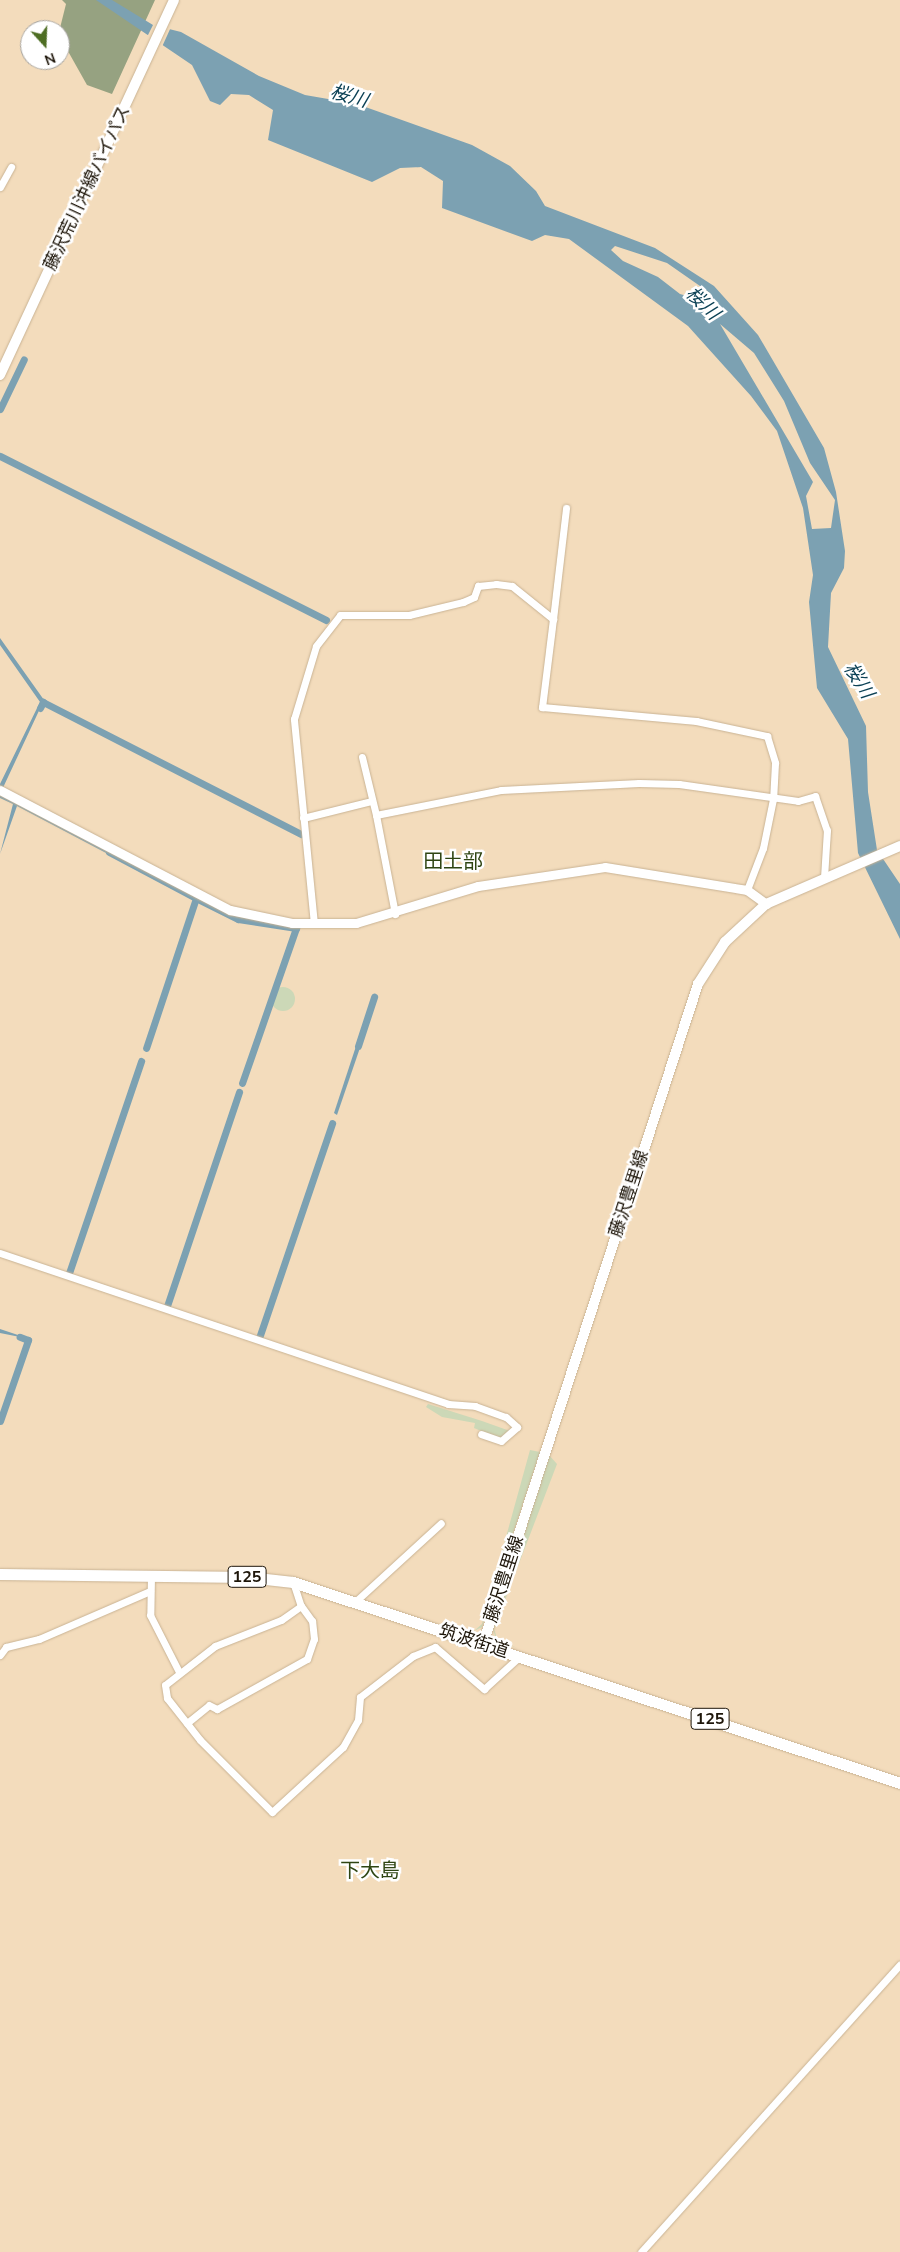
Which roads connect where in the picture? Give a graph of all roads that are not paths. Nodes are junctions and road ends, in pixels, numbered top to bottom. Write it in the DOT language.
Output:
graph roads {
  1 [pos="174,0"];
  2 [pos="11,167"];
  3 [pos="0,187"];
  4 [pos="0,375"];
  5 [pos="566,508"];
  6 [pos="553,619"];
  7 [pos="362,757"];
  8 [pos="0,790"];
  9 [pos="773,798"];
  10 [pos="371,802"];
  11 [pos="376,815"];
  12 [pos="303,818"];
  13 [pos="900,846"];
  14 [pos="826,877"];
  15 [pos="747,890"];
  16 [pos="766,904"];
  17 [pos="395,914"];
  18 [pos="314,924"];
  19 [pos="0,1253"];
  20 [pos="481,1434"];
  21 [pos="441,1523"];
  22 [pos="0,1568"];
  23 [pos="0,1574"];
  24 [pos="35,1575"];
  25 [pos="151,1576"];
  26 [pos="293,1582"];
  27 [pos="150,1591"];
  28 [pos="356,1601"];
  29 [pos="302,1606"];
  30 [pos="3,1644"];
  31 [pos="483,1644"];
  32 [pos="0,1655"];
  33 [pos="520,1656"];
  34 [pos="178,1672"];
  35 [pos="187,1723"];
  36 [pos="900,1783"];
  37 [pos="900,1964"];
  38 [pos="641,2252"];
  1 -- 4 [label="main road, 藤沢荒川沖線バイパス"];
  2 -- 3 [label="street"];
  5 -- 6 [label="street"];
  6 -- 9 [label="street"];
  6 -- 12 [label="street"];
  7 -- 10 [label="street"];
  8 -- 18 [label="street"];
  9 -- 11 [label="street"];
  9 -- 14 [label="street"];
  9 -- 15 [label="street"];
  10 -- 11 [label="street"];
  10 -- 12 [label="street"];
  11 -- 17 [label="street"];
  12 -- 18 [label="street"];
  13 -- 14 [label="main road, 藤沢豊里線"];
  14 -- 16 [label="main road, 藤沢豊里線"];
  15 -- 16 [label="street"];
  15 -- 17 [label="street"];
  16 -- 31 [label="main road, 藤沢豊里線"];
  17 -- 18 [label="street"];
  19 -- 20 [label="street"];
  21 -- 28 [label="street"];
  22 -- 24 [label="highway, 筑波街道 / 125"];
  23 -- 24 [label="highway, 筑波街道 / 125"];
  24 -- 25 [label="highway, 筑波街道 / 125"];
  25 -- 26 [label="highway, 筑波街道 / 125"];
  25 -- 27 [label="street"];
  26 -- 28 [label="highway, 筑波街道 / 125"];
  26 -- 29 [label="street"];
  27 -- 30 [label="street"];
  27 -- 34 [label="street"];
  28 -- 31 [label="highway, 筑波街道 / 125"];
  29 -- 34 [label="street"];
  29 -- 35 [label="street"];
  30 -- 32 [label="street"];
  31 -- 33 [label="highway, 筑波街道 / 125"];
  33 -- 35 [label="street"];
  33 -- 36 [label="highway, 筑波街道 / 125"];
  34 -- 35 [label="street"];
  37 -- 38 [label="street"];
}
